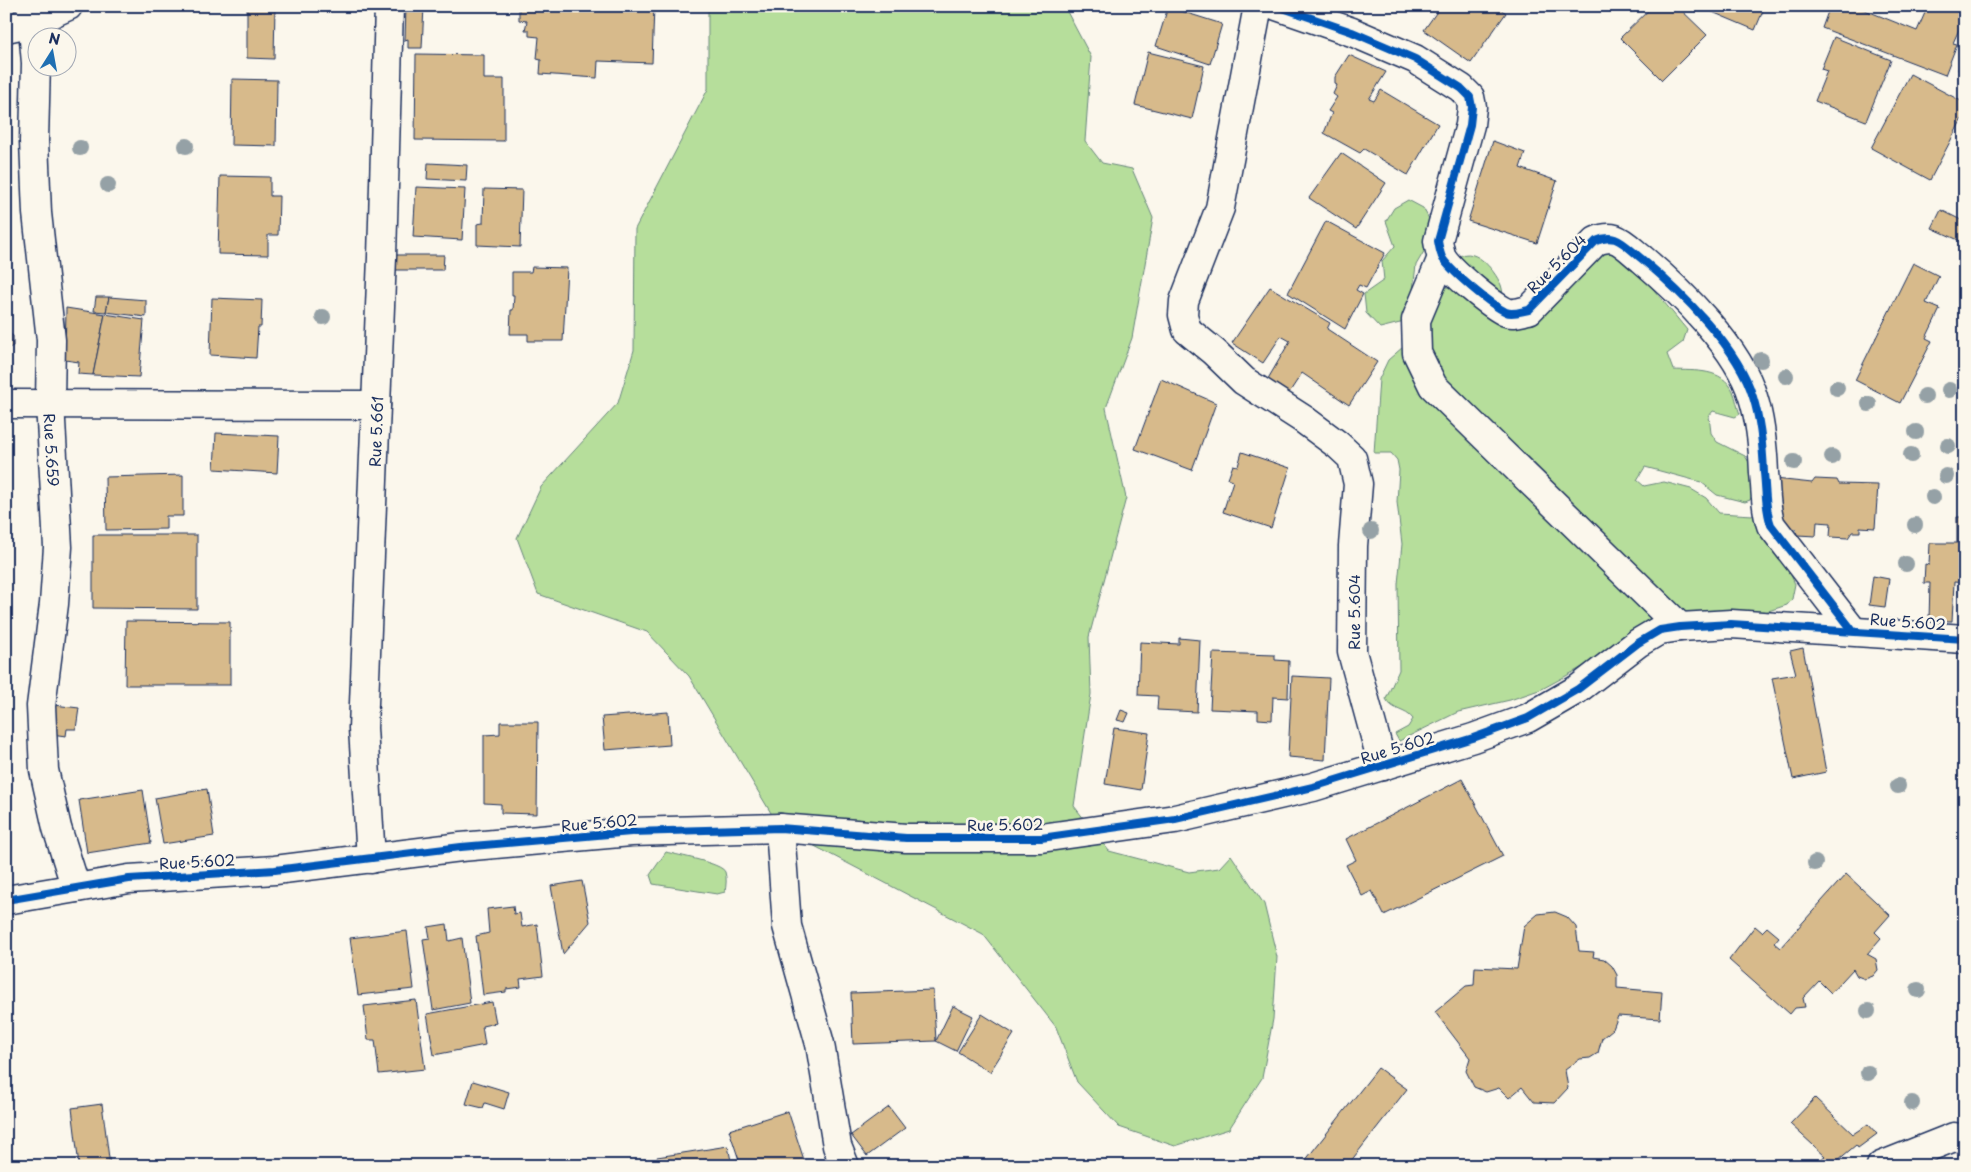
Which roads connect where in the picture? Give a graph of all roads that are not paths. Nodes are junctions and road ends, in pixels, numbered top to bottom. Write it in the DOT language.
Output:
graph roads {
  1 [pos="68,6"];
  2 [pos="389,6"];
  3 [pos="1258,6"];
  4 [pos="1277,6"];
  5 [pos="32,14"];
  6 [pos="6,28"];
  7 [pos="1442,258"];
  8 [pos="50,403"];
  9 [pos="6,404"];
  10 [pos="376,406"];
  11 [pos="1680,627"];
  12 [pos="1853,631"];
  13 [pos="1965,639"];
  14 [pos="1382,766"];
  15 [pos="780,828"];
  16 [pos="371,858"];
  17 [pos="76,888"];
  18 [pos="6,900"];
  19 [pos="1965,1139"];
  20 [pos="845,1166"];
  21 [pos="1881,1166"];
  1 -- 5 [label="street"];
  2 -- 10 [label="street, Rue 5.661"];
  3 -- 14 [label="street, Rue 5.604"];
  4 -- 7 [label="street"];
  5 -- 6 [label="street"];
  5 -- 8 [label="street, Rue 5.659"];
  7 -- 11 [label="street"];
  7 -- 12 [label="street, Rue 5.604"];
  8 -- 9 [label="street"];
  8 -- 10 [label="street"];
  8 -- 17 [label="street, Rue 5.659"];
  10 -- 16 [label="street, Rue 5.661"];
  11 -- 12 [label="street, Rue 5.602"];
  11 -- 14 [label="street, Rue 5.602"];
  12 -- 13 [label="street, Rue 5.602"];
  14 -- 15 [label="street, Rue 5.602"];
  15 -- 16 [label="street, Rue 5.602"];
  15 -- 20 [label="street"];
  16 -- 17 [label="street, Rue 5.602"];
  17 -- 18 [label="street, Rue 5.602"];
  19 -- 21 [label="street"];
}
